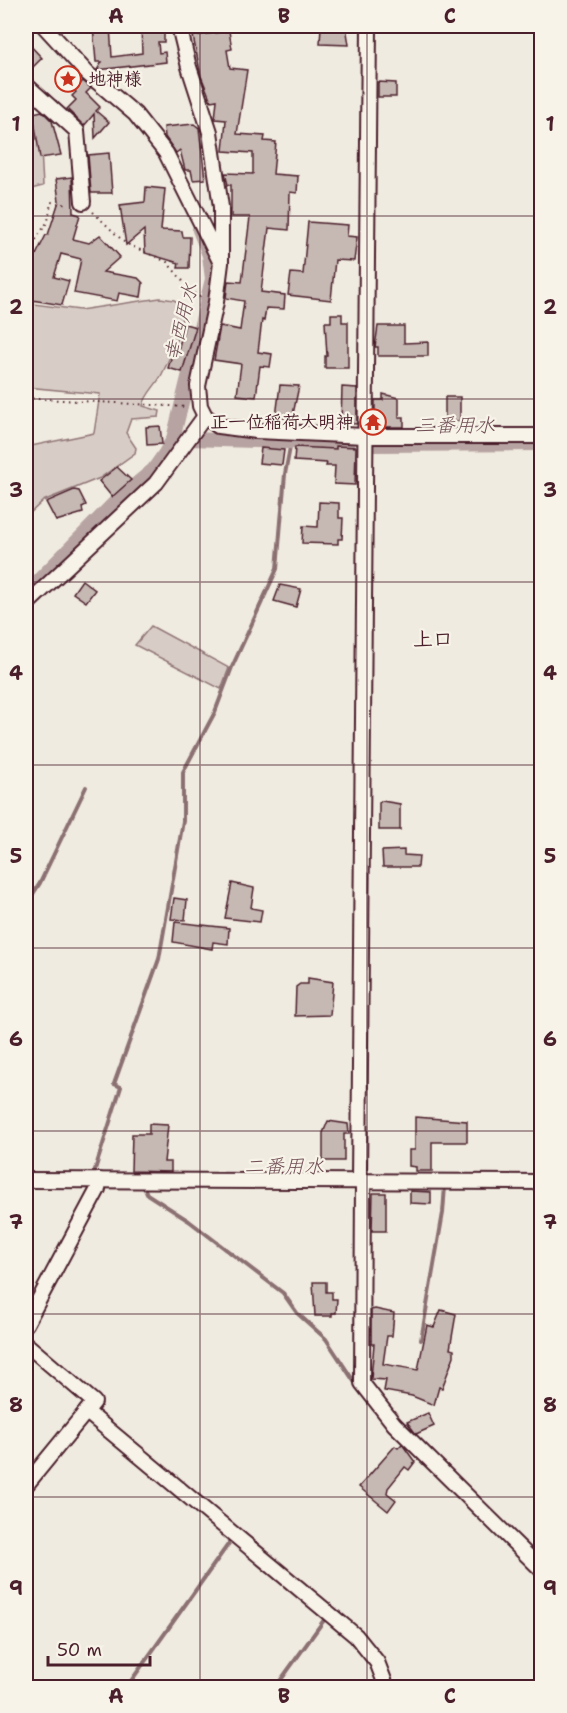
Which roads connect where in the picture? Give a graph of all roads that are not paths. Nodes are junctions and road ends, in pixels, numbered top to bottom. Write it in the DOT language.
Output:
graph roads {
  1 [pos="44,26"];
  2 [pos="179,26"];
  3 [pos="369,26"];
  4 [pos="26,85"];
  5 [pos="83,202"];
  6 [pos="221,263"];
  7 [pos="205,416"];
  8 [pos="365,436"];
  9 [pos="542,436"];
  10 [pos="26,605"];
  11 [pos="26,1180"];
  12 [pos="99,1180"];
  13 [pos="542,1182"];
  14 [pos="362,1184"];
  15 [pos="26,1324"];
  16 [pos="26,1344"];
  17 [pos="87,1412"];
  18 [pos="26,1485"];
  19 [pos="542,1570"];
  20 [pos="387,1688"];
  1 -- 6 [label="street"];
  2 -- 6 [label="street"];
  3 -- 8 [label="street"];
  4 -- 5 [label="street"];
  6 -- 7 [label="street"];
  7 -- 8 [label="street"];
  7 -- 10 [label="street"];
  8 -- 9 [label="street"];
  8 -- 14 [label="street"];
  11 -- 12 [label="street"];
  12 -- 14 [label="street"];
  12 -- 15 [label="street"];
  13 -- 14 [label="street"];
  14 -- 19 [label="street"];
  16 -- 17 [label="street"];
  17 -- 18 [label="street"];
  17 -- 20 [label="street"];
}
